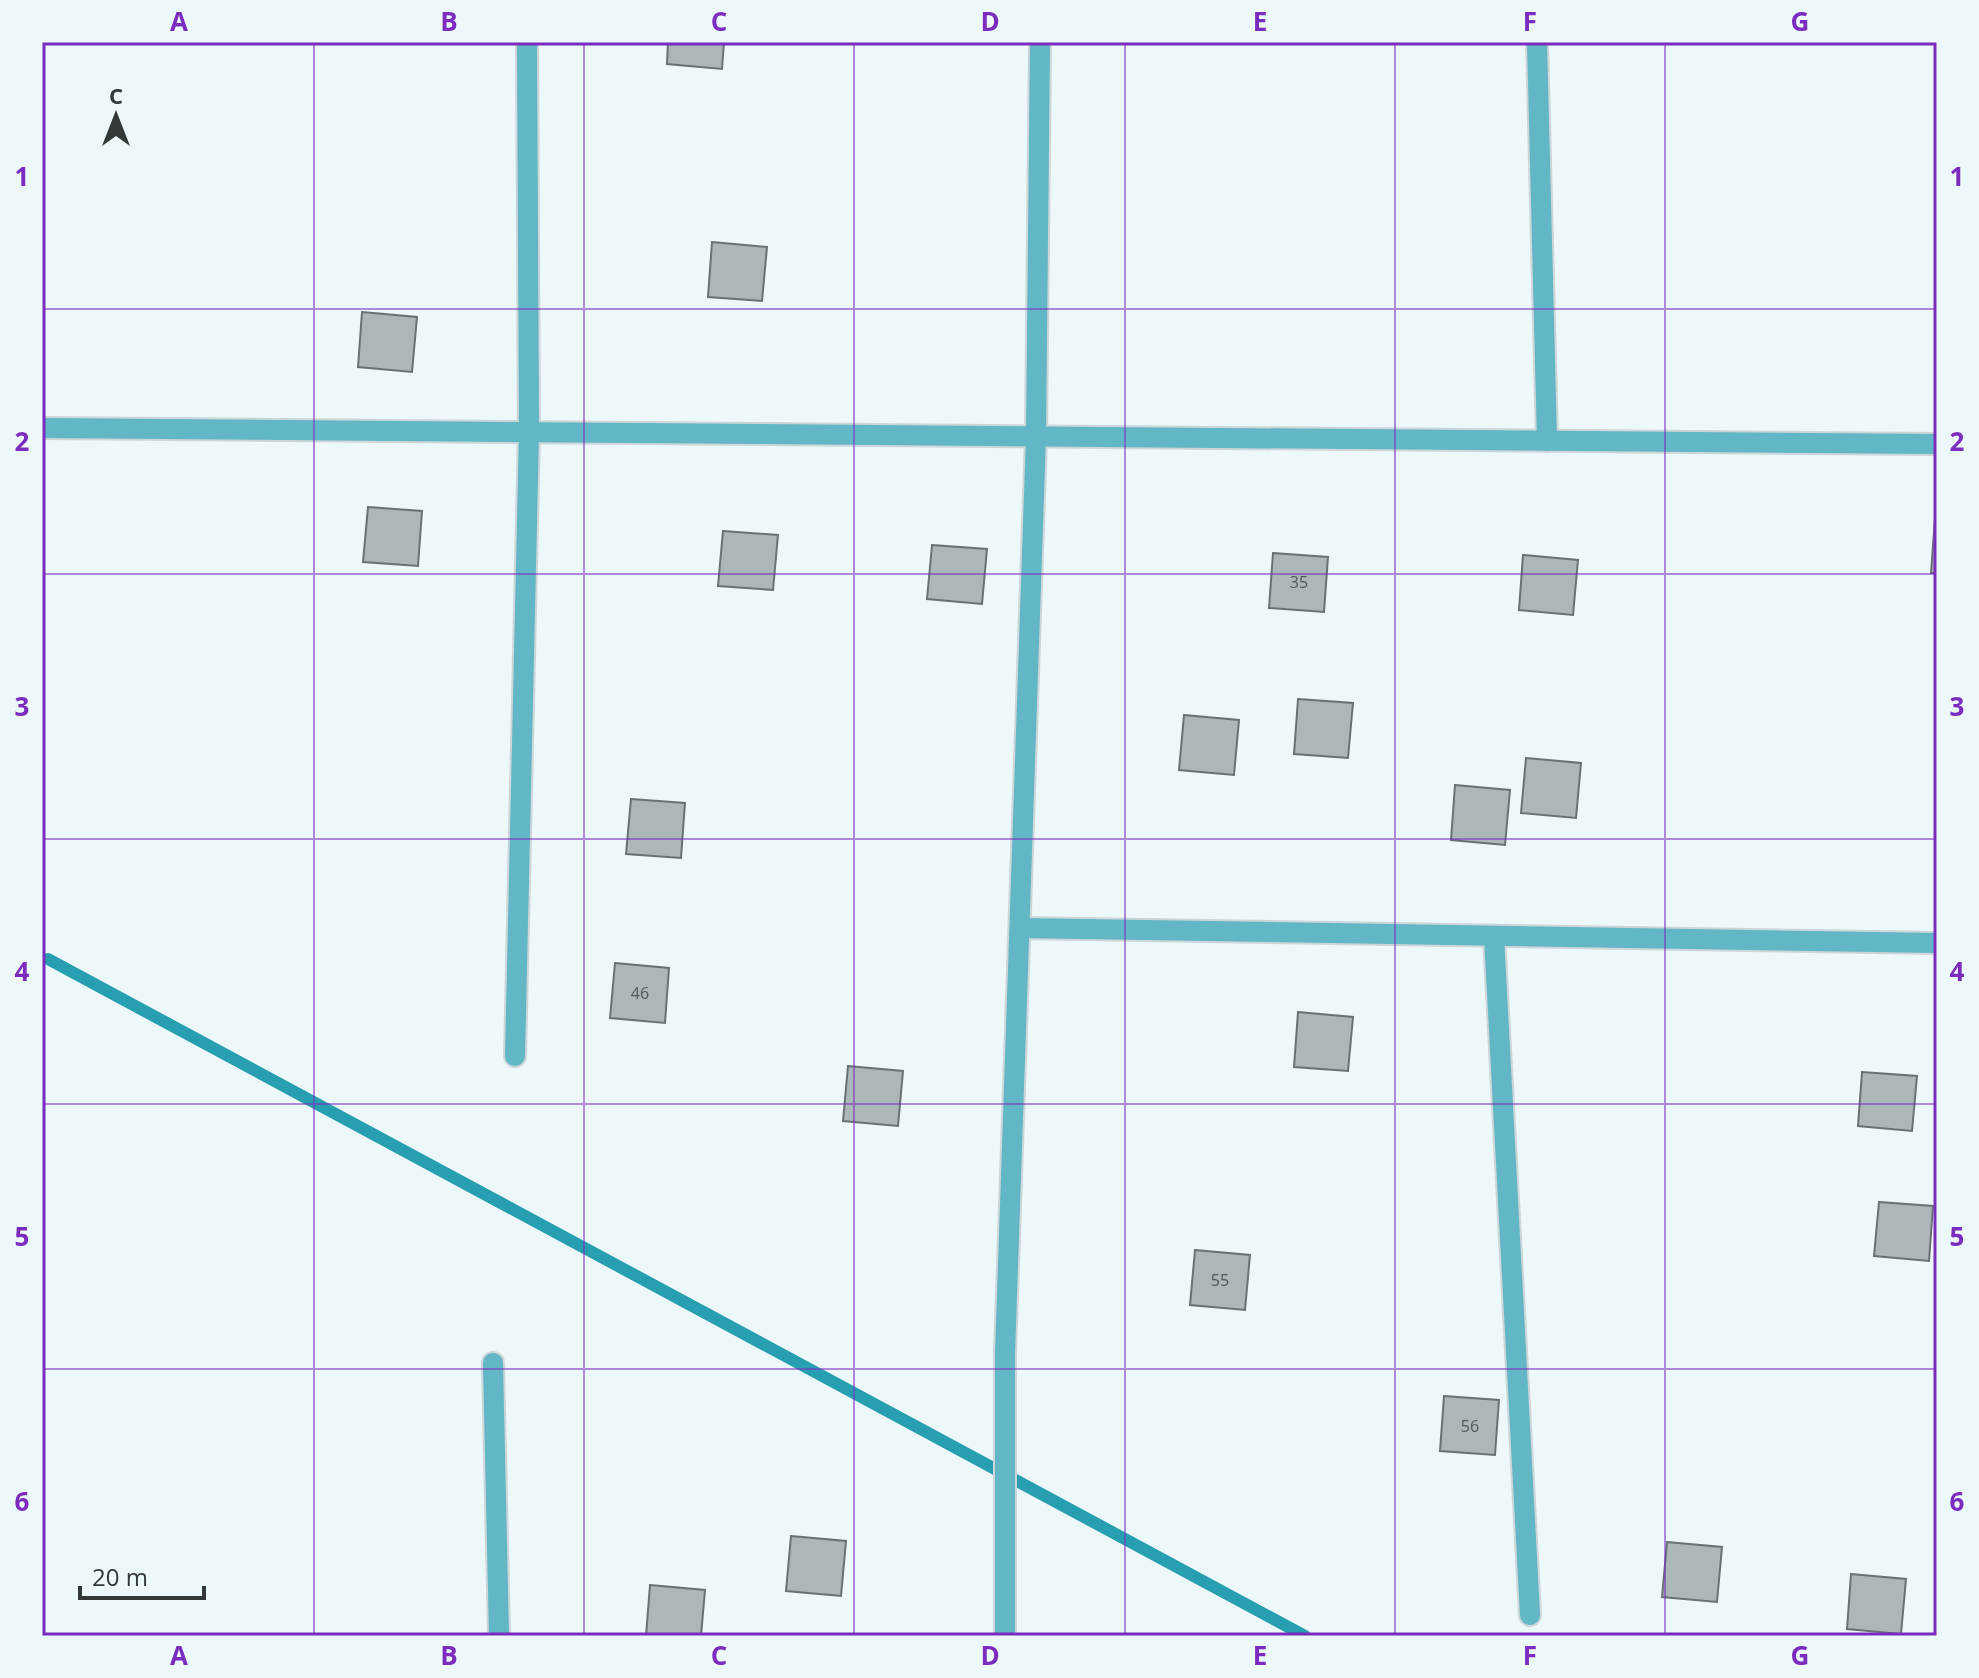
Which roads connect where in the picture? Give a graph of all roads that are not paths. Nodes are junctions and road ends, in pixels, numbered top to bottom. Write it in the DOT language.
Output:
graph roads {
  1 [pos="527,42"];
  2 [pos="1040,42"];
  3 [pos="1537,42"];
  4 [pos="42,428"];
  5 [pos="529,432"];
  6 [pos="1036,436"];
  7 [pos="1547,441"];
  8 [pos="1937,444"];
  9 [pos="1020,928"];
  10 [pos="1494,936"];
  11 [pos="1937,943"];
  12 [pos="515,1056"];
  13 [pos="493,1363"];
  14 [pos="1530,1615"];
  15 [pos="499,1636"];
  16 [pos="1005,1636"];
  1 -- 5 [label="lane"];
  2 -- 6 [label="lane"];
  3 -- 7 [label="lane"];
  4 -- 5 [label="lane"];
  5 -- 6 [label="lane"];
  5 -- 12 [label="lane"];
  6 -- 7 [label="lane"];
  6 -- 9 [label="lane"];
  7 -- 8 [label="lane"];
  9 -- 10 [label="lane"];
  9 -- 16 [label="lane"];
  10 -- 11 [label="lane"];
  10 -- 14 [label="lane"];
  13 -- 15 [label="lane"];
}
